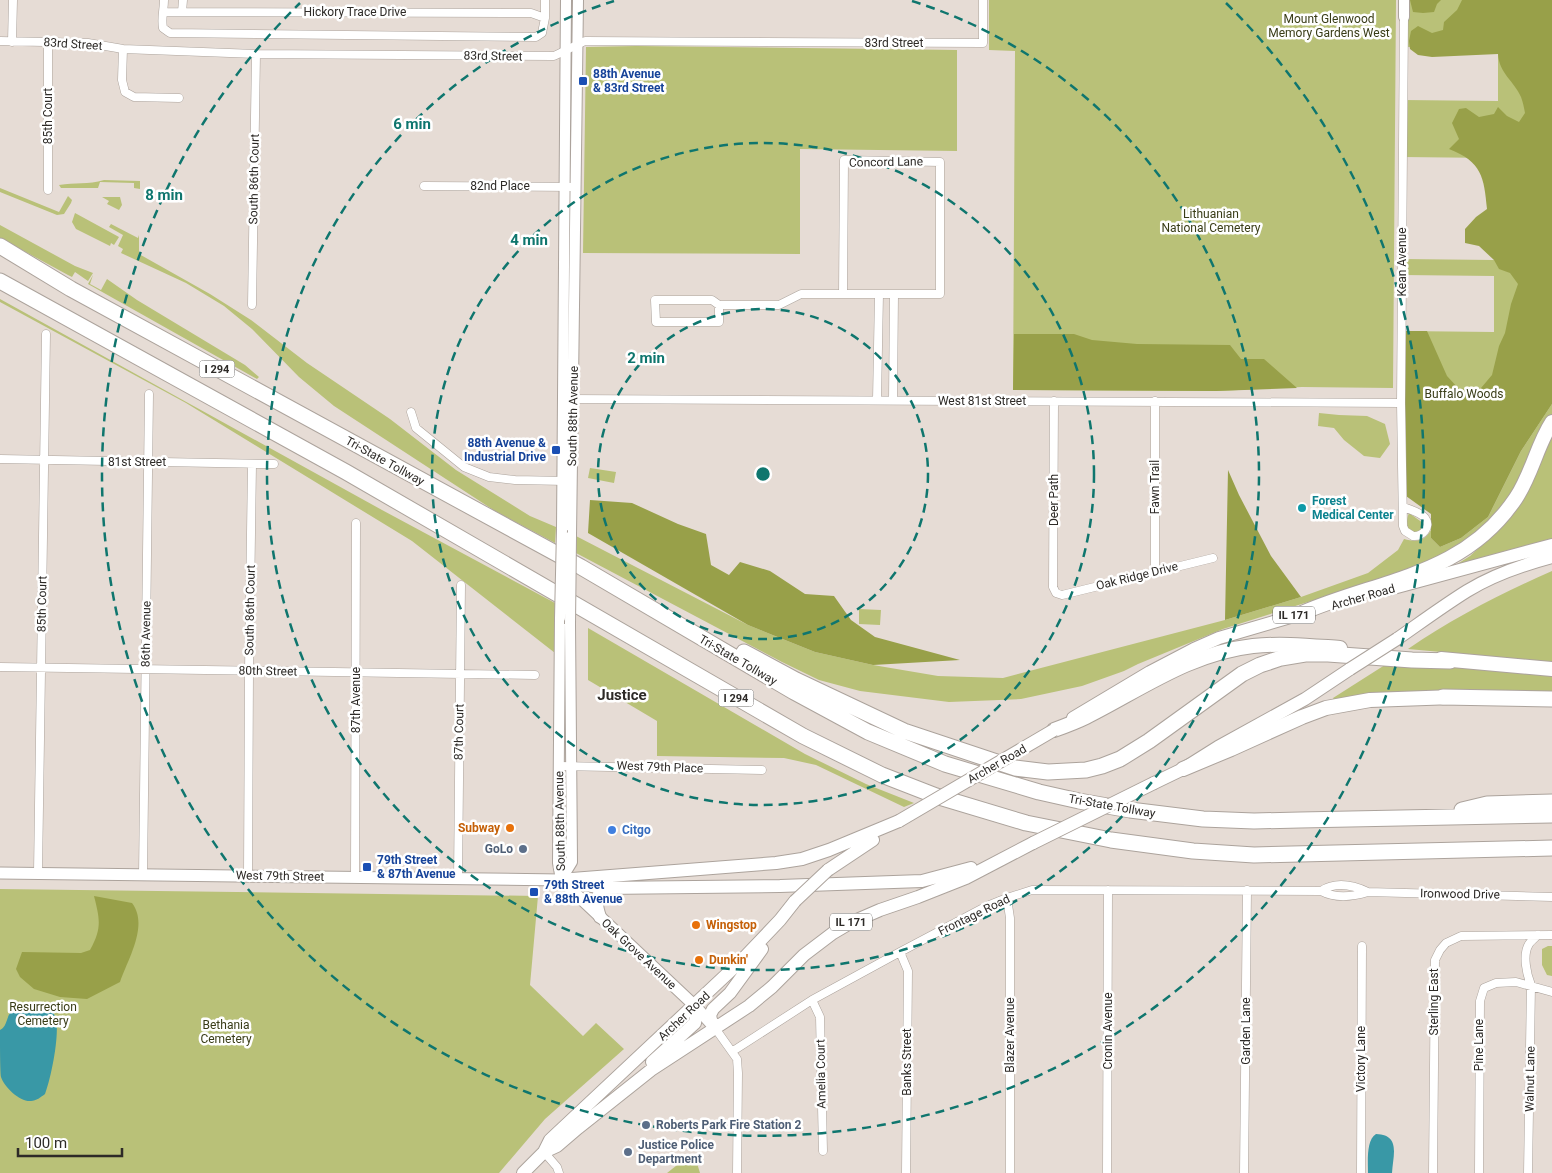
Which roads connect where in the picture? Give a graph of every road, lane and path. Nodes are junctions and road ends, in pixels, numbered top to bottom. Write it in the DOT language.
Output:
graph roads {
  1 [pos="13,0"];
  2 [pos="164,0"];
  3 [pos="183,0"];
  4 [pos="546,0"];
  5 [pos="566,0"];
  6 [pos="578,0"];
  7 [pos="983,0"];
  8 [pos="1404,0"];
  9 [pos="164,12"];
  10 [pos="182,12"];
  11 [pos="1404,17"];
  12 [pos="545,18"];
  13 [pos="0,41"];
  14 [pos="12,42"];
  15 [pos="48,42"];
  16 [pos="577,45"];
  17 [pos="123,49"];
  18 [pos="566,50"];
  19 [pos="256,54"];
  20 [pos="179,98"];
  21 [pos="424,186"];
  22 [pos="570,187"];
  23 [pos="48,190"];
  24 [pos="0,246"];
  25 [pos="0,282"];
  26 [pos="842,294"];
  27 [pos="879,294"];
  28 [pos="894,294"];
  29 [pos="252,304"];
  30 [pos="719,306"];
  31 [pos="46,334"];
  32 [pos="149,394"];
  33 [pos="568,399"];
  34 [pos="877,400"];
  35 [pos="893,400"];
  36 [pos="1054,401"];
  37 [pos="1155,402"];
  38 [pos="1401,402"];
  39 [pos="411,412"];
  40 [pos="1552,422"];
  41 [pos="0,460"];
  42 [pos="45,460"];
  43 [pos="148,462"];
  44 [pos="252,464"];
  45 [pos="274,464"];
  46 [pos="567,481"];
  47 [pos="1404,507"];
  48 [pos="356,523"];
  49 [pos="567,533"];
  50 [pos="1552,544"];
  51 [pos="1552,557"];
  52 [pos="1213,558"];
  53 [pos="1155,572"];
  54 [pos="461,585"];
  55 [pos="1062,595"];
  56 [pos="1302,613"];
  57 [pos="670,621"];
  58 [pos="1450,661"];
  59 [pos="0,667"];
  60 [pos="41,667"];
  61 [pos="145,668"];
  62 [pos="1552,669"];
  63 [pos="249,671"];
  64 [pos="356,672"];
  65 [pos="460,674"];
  66 [pos="535,675"];
  67 [pos="1552,695"];
  68 [pos="1443,697"];
  69 [pos="1552,699"];
  70 [pos="1054,730"];
  71 [pos="572,765"];
  72 [pos="559,766"];
  73 [pos="1183,769"];
  74 [pos="762,770"];
  75 [pos="1552,802"];
  76 [pos="1552,814"];
  77 [pos="1428,817"];
  78 [pos="899,821"];
  79 [pos="1552,848"];
  80 [pos="1009,854"];
  81 [pos="0,873"];
  82 [pos="38,873"];
  83 [pos="143,875"];
  84 [pos="248,876"];
  85 [pos="355,877"];
  86 [pos="458,878"];
  87 [pos="561,880"];
  88 [pos="603,888"];
  89 [pos="1108,890"];
  90 [pos="1247,890"];
  91 [pos="1552,897"];
  92 [pos="1007,898"];
  93 [pos="600,917"];
  94 [pos="780,920"];
  95 [pos="1538,935"];
  96 [pos="1552,935"];
  97 [pos="1362,946"];
  98 [pos="900,952"];
  99 [pos="1531,985"];
  100 [pos="1552,992"];
  101 [pos="812,1000"];
  102 [pos="694,1006"];
  103 [pos="715,1028"];
  104 [pos="732,1051"];
  105 [pos="620,1094"];
  106 [pos="823,1151"];
  107 [pos="544,1152"];
  108 [pos="523,1173"];
  109 [pos="559,1173"];
  110 [pos="737,1173"];
  111 [pos="906,1173"];
  112 [pos="1010,1173"];
  113 [pos="1107,1173"];
  114 [pos="1244,1173"];
  115 [pos="1361,1173"];
  116 [pos="1433,1173"];
  117 [pos="1478,1173"];
  118 [pos="1528,1173"];
  1 -- 14 [label="street"];
  2 -- 9 [label="street"];
  3 -- 10 [label="street"];
  4 -- 12 [label="street"];
  5 -- 18 [label="street, South 88th Avenue"];
  6 -- 16 [label="street, South 88th Avenue"];
  7 -- 16 [label="street, 83rd Street"];
  8 -- 11 [label="street"];
  9 -- 10 [label="street, Hickory Trace Drive"];
  9 -- 12 [label="street"];
  10 -- 12 [label="street, Hickory Trace Drive"];
  11 -- 38 [label="street, Kean Avenue"];
  13 -- 14 [label="street, 83rd Street"];
  14 -- 15 [label="street, 83rd Street"];
  15 -- 17 [label="street, 83rd Street"];
  15 -- 23 [label="street, 85th Court"];
  16 -- 18 [label="street, 83rd Street"];
  16 -- 22 [label="street, South 88th Avenue"];
  17 -- 19 [label="street, 83rd Street"];
  17 -- 20 [label="street"];
  18 -- 19 [label="street, 83rd Street"];
  18 -- 22 [label="street, South 88th Avenue"];
  19 -- 29 [label="street, South 86th Court"];
  21 -- 22 [label="street, 82nd Place"];
  22 -- 33 [label="street, South 88th Avenue"];
  24 -- 57 [label="highway, Tri-State Tollway / I 294"];
  25 -- 79 [label="highway, I 294"];
  26 -- 27 [label="street, Concord Lane"];
  26 -- 28 [label="street, Concord Lane"];
  26 -- 30 [label="street, Concord Lane"];
  27 -- 28 [label="street, Concord Lane"];
  27 -- 34 [label="street"];
  28 -- 35 [label="street"];
  30 -- 30 [label="street, Concord Lane"];
  31 -- 42 [label="street, 85th Court"];
  32 -- 43 [label="street, 86th Avenue"];
  33 -- 34 [label="street, West 81st Street"];
  33 -- 46 [label="street, South 88th Avenue"];
  34 -- 35 [label="street, West 81st Street"];
  35 -- 36 [label="street, West 81st Street"];
  36 -- 37 [label="street, West 81st Street"];
  36 -- 55 [label="street, Deer Path"];
  37 -- 38 [label="street, West 81st Street"];
  37 -- 53 [label="street, Fawn Trail"];
  38 -- 47 [label="street, Kean Avenue"];
  39 -- 46 [label="street"];
  40 -- 56 [label="highway"];
  41 -- 42 [label="street, 81st Street"];
  42 -- 43 [label="street, 81st Street"];
  42 -- 60 [label="street, 85th Court"];
  43 -- 44 [label="street, 81st Street"];
  43 -- 61 [label="street, 86th Avenue"];
  44 -- 45 [label="street, 81st Street"];
  44 -- 63 [label="street, South 86th Court"];
  46 -- 49 [label="street, South 88th Avenue"];
  48 -- 64 [label="street, 87th Avenue"];
  49 -- 71 [label="street, South 88th Avenue, bridge"];
  49 -- 72 [label="street, South 88th Avenue, bridge"];
  50 -- 56 [label="main road, Archer Road / IL 171"];
  51 -- 73 [label="main road, bridge"];
  52 -- 53 [label="street, Oak Ridge Drive"];
  53 -- 55 [label="street, Oak Ridge Drive"];
  54 -- 65 [label="street, 87th Court"];
  56 -- 70 [label="main road, Archer Road / IL 171"];
  57 -- 58 [label="highway"];
  57 -- 77 [label="highway, Tri-State Tollway / I 294"];
  58 -- 62 [label="highway"];
  58 -- 70 [label="highway"];
  59 -- 60 [label="street, 80th Street"];
  60 -- 61 [label="street, 80th Street"];
  60 -- 82 [label="street, 85th Court"];
  61 -- 63 [label="street, 80th Street"];
  61 -- 83 [label="street, 86th Avenue"];
  63 -- 64 [label="street, 80th Street"];
  63 -- 84 [label="street, South 86th Court"];
  64 -- 65 [label="street, 80th Street"];
  64 -- 85 [label="street, 87th Avenue"];
  65 -- 66 [label="street, 80th Street"];
  65 -- 86 [label="street, 87th Court"];
  67 -- 68 [label="highway"];
  68 -- 69 [label="highway"];
  68 -- 73 [label="highway"];
  70 -- 78 [label="main road, Archer Road / IL 171, bridge"];
  71 -- 72 [label="street, West 79th Place"];
  71 -- 74 [label="street, West 79th Place"];
  71 -- 87 [label="street, South 88th Avenue"];
  72 -- 87 [label="street, South 88th Avenue"];
  73 -- 80 [label="main road, bridge"];
  75 -- 77 [label="highway"];
  76 -- 77 [label="highway, Tri-State Tollway / I 294"];
  78 -- 87 [label="main road"];
  78 -- 94 [label="main road, Archer Road / IL 171, bridge"];
  80 -- 88 [label="main road"];
  80 -- 103 [label="main road, Archer Road / IL 171"];
  81 -- 82 [label="main road, West 79th Street"];
  82 -- 83 [label="main road, West 79th Street"];
  83 -- 84 [label="main road, West 79th Street"];
  84 -- 85 [label="main road, West 79th Street"];
  85 -- 86 [label="main road, West 79th Street"];
  86 -- 87 [label="main road, West 79th Street"];
  87 -- 88 [label="main road"];
  87 -- 93 [label="main road, Oak Grove Avenue"];
  88 -- 93 [label="main road"];
  89 -- 90 [label="street, Frontage Road"];
  89 -- 92 [label="street, Frontage Road"];
  89 -- 113 [label="street, Cronin Avenue"];
  90 -- 91 [label="street, Ironwood Drive"];
  90 -- 114 [label="street, Garden Lane"];
  92 -- 98 [label="street, Frontage Road"];
  92 -- 112 [label="street, Blazer Avenue"];
  93 -- 102 [label="main road, Oak Grove Avenue"];
  94 -- 102 [label="main road, Archer Road / IL 171"];
  94 -- 103 [label="main road"];
  95 -- 96 [label="street, Sterling East"];
  95 -- 99 [label="street, Walnut Lane"];
  95 -- 116 [label="street, Sterling East"];
  97 -- 115 [label="street, Victory Lane"];
  98 -- 101 [label="street, Frontage Road"];
  98 -- 111 [label="street, Banks Street"];
  99 -- 100 [label="street, Pine Lane"];
  99 -- 117 [label="street, Pine Lane"];
  99 -- 118 [label="street, Walnut Lane"];
  101 -- 104 [label="street, Frontage Road"];
  101 -- 106 [label="street, Amelia Court"];
  102 -- 103 [label="main road, Oak Grove Avenue"];
  102 -- 105 [label="main road"];
  102 -- 107 [label="main road, Archer Road / IL 171"];
  103 -- 104 [label="street, Oak Grove Avenue"];
  103 -- 105 [label="main road, Archer Road / IL 171"];
  104 -- 110 [label="street, Oak Grove Avenue"];
  105 -- 107 [label="main road, Archer Road / IL 171"];
  107 -- 108 [label="main road, Archer Road / IL 171"];
  107 -- 109 [label="street"];
}
